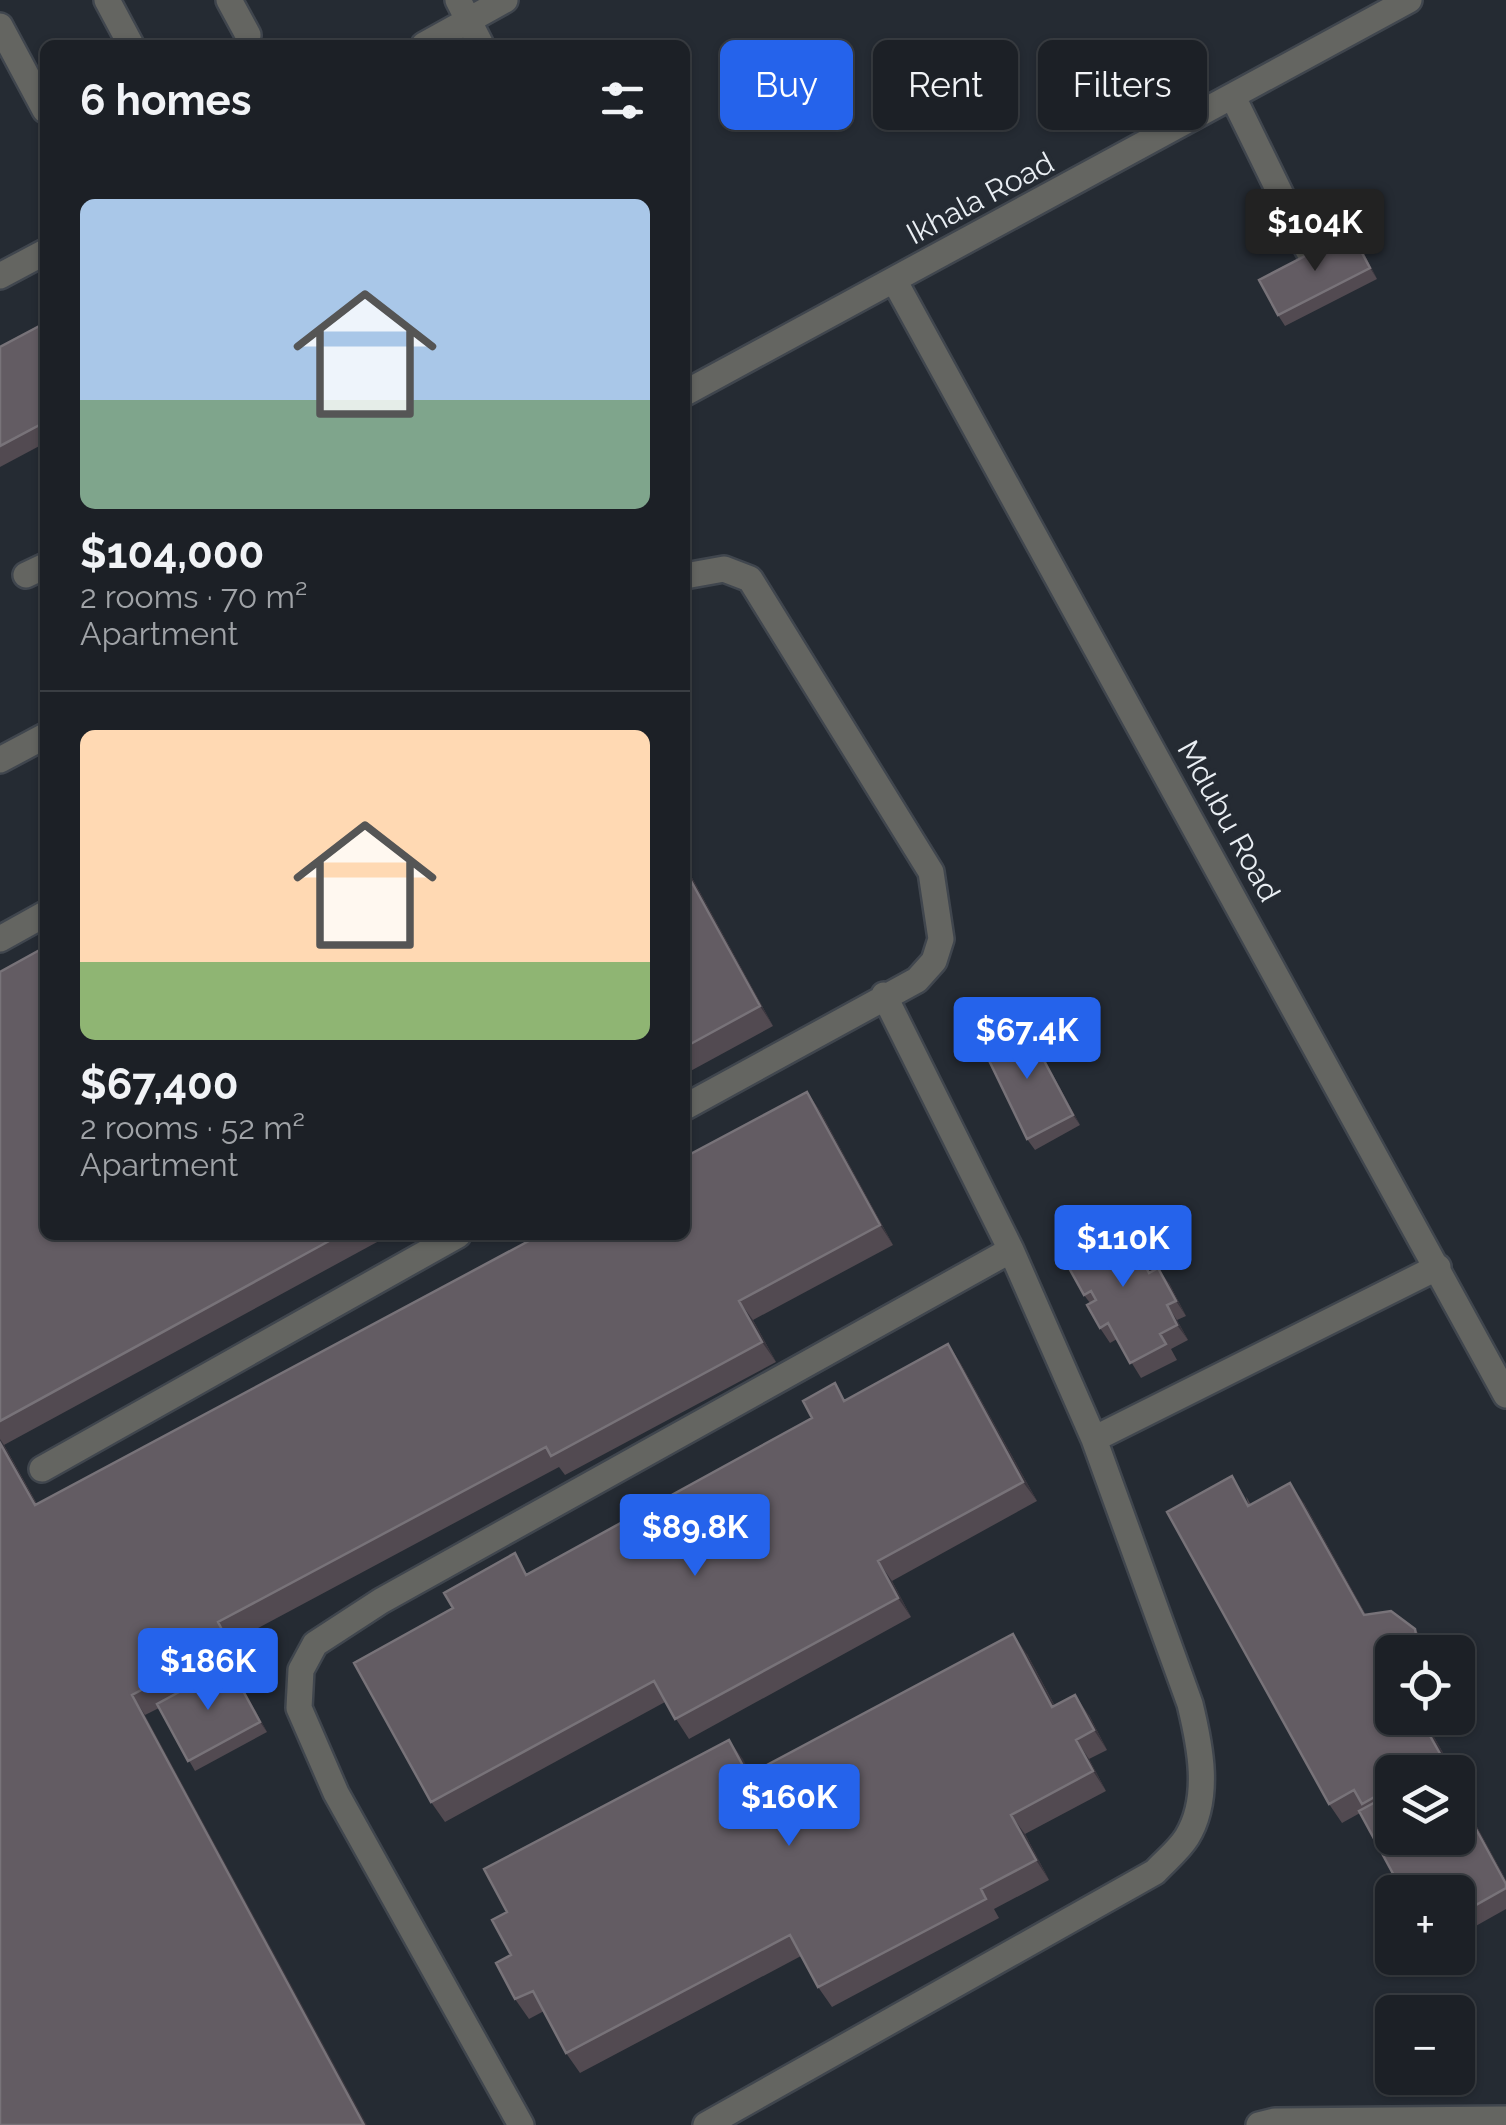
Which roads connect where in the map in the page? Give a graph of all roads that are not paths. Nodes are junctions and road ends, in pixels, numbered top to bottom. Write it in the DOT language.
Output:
graph roads {
  1 [pos="106,0"];
  2 [pos="229,0"];
  3 [pos="506,0"];
  4 [pos="1409,0"];
  5 [pos="463,10"];
  6 [pos="0,26"];
  7 [pos="248,35"];
  8 [pos="127,40"];
  9 [pos="430,40"];
  10 [pos="478,40"];
  11 [pos="1234,99"];
  12 [pos="40,101"];
  13 [pos="1308,250"];
  14 [pos="40,255"];
  15 [pos="0,276"];
  16 [pos="894,280"];
  17 [pos="690,390"];
  18 [pos="690,575"];
  19 [pos="40,739"];
  20 [pos="0,760"];
  21 [pos="40,917"];
  22 [pos="0,938"];
  23 [pos="884,995"];
  24 [pos="690,1104"];
  25 [pos="449,1240"];
  26 [pos="1011,1250"];
  27 [pos="1438,1267"];
  28 [pos="1506,1395"];
  29 [pos="1094,1438"];
  30 [pos="42,1469"];
  31 [pos="1506,2120"];
  32 [pos="521,2125"];
  33 [pos="706,2125"];
  34 [pos="1259,2125"];
  1 -- 8 [label="lane"];
  2 -- 7 [label="lane"];
  3 -- 5 [label="lane"];
  4 -- 11 [label="lane, Ikhala Road"];
  5 -- 9 [label="lane"];
  5 -- 10 [label="lane"];
  6 -- 12 [label="lane"];
  11 -- 13 [label="lane"];
  11 -- 16 [label="lane, Ikhala Road"];
  14 -- 15 [label="lane"];
  16 -- 17 [label="lane, Ikhala Road"];
  16 -- 27 [label="lane, Mdubu Road"];
  18 -- 23 [label="lane"];
  19 -- 20 [label="lane"];
  21 -- 22 [label="lane"];
  23 -- 24 [label="lane"];
  23 -- 26 [label="lane"];
  25 -- 30 [label="lane"];
  26 -- 29 [label="lane"];
  26 -- 32 [label="lane"];
  27 -- 28 [label="lane, Mdubu Road"];
  27 -- 29 [label="lane"];
  29 -- 33 [label="lane"];
  31 -- 34 [label="lane"];
}
